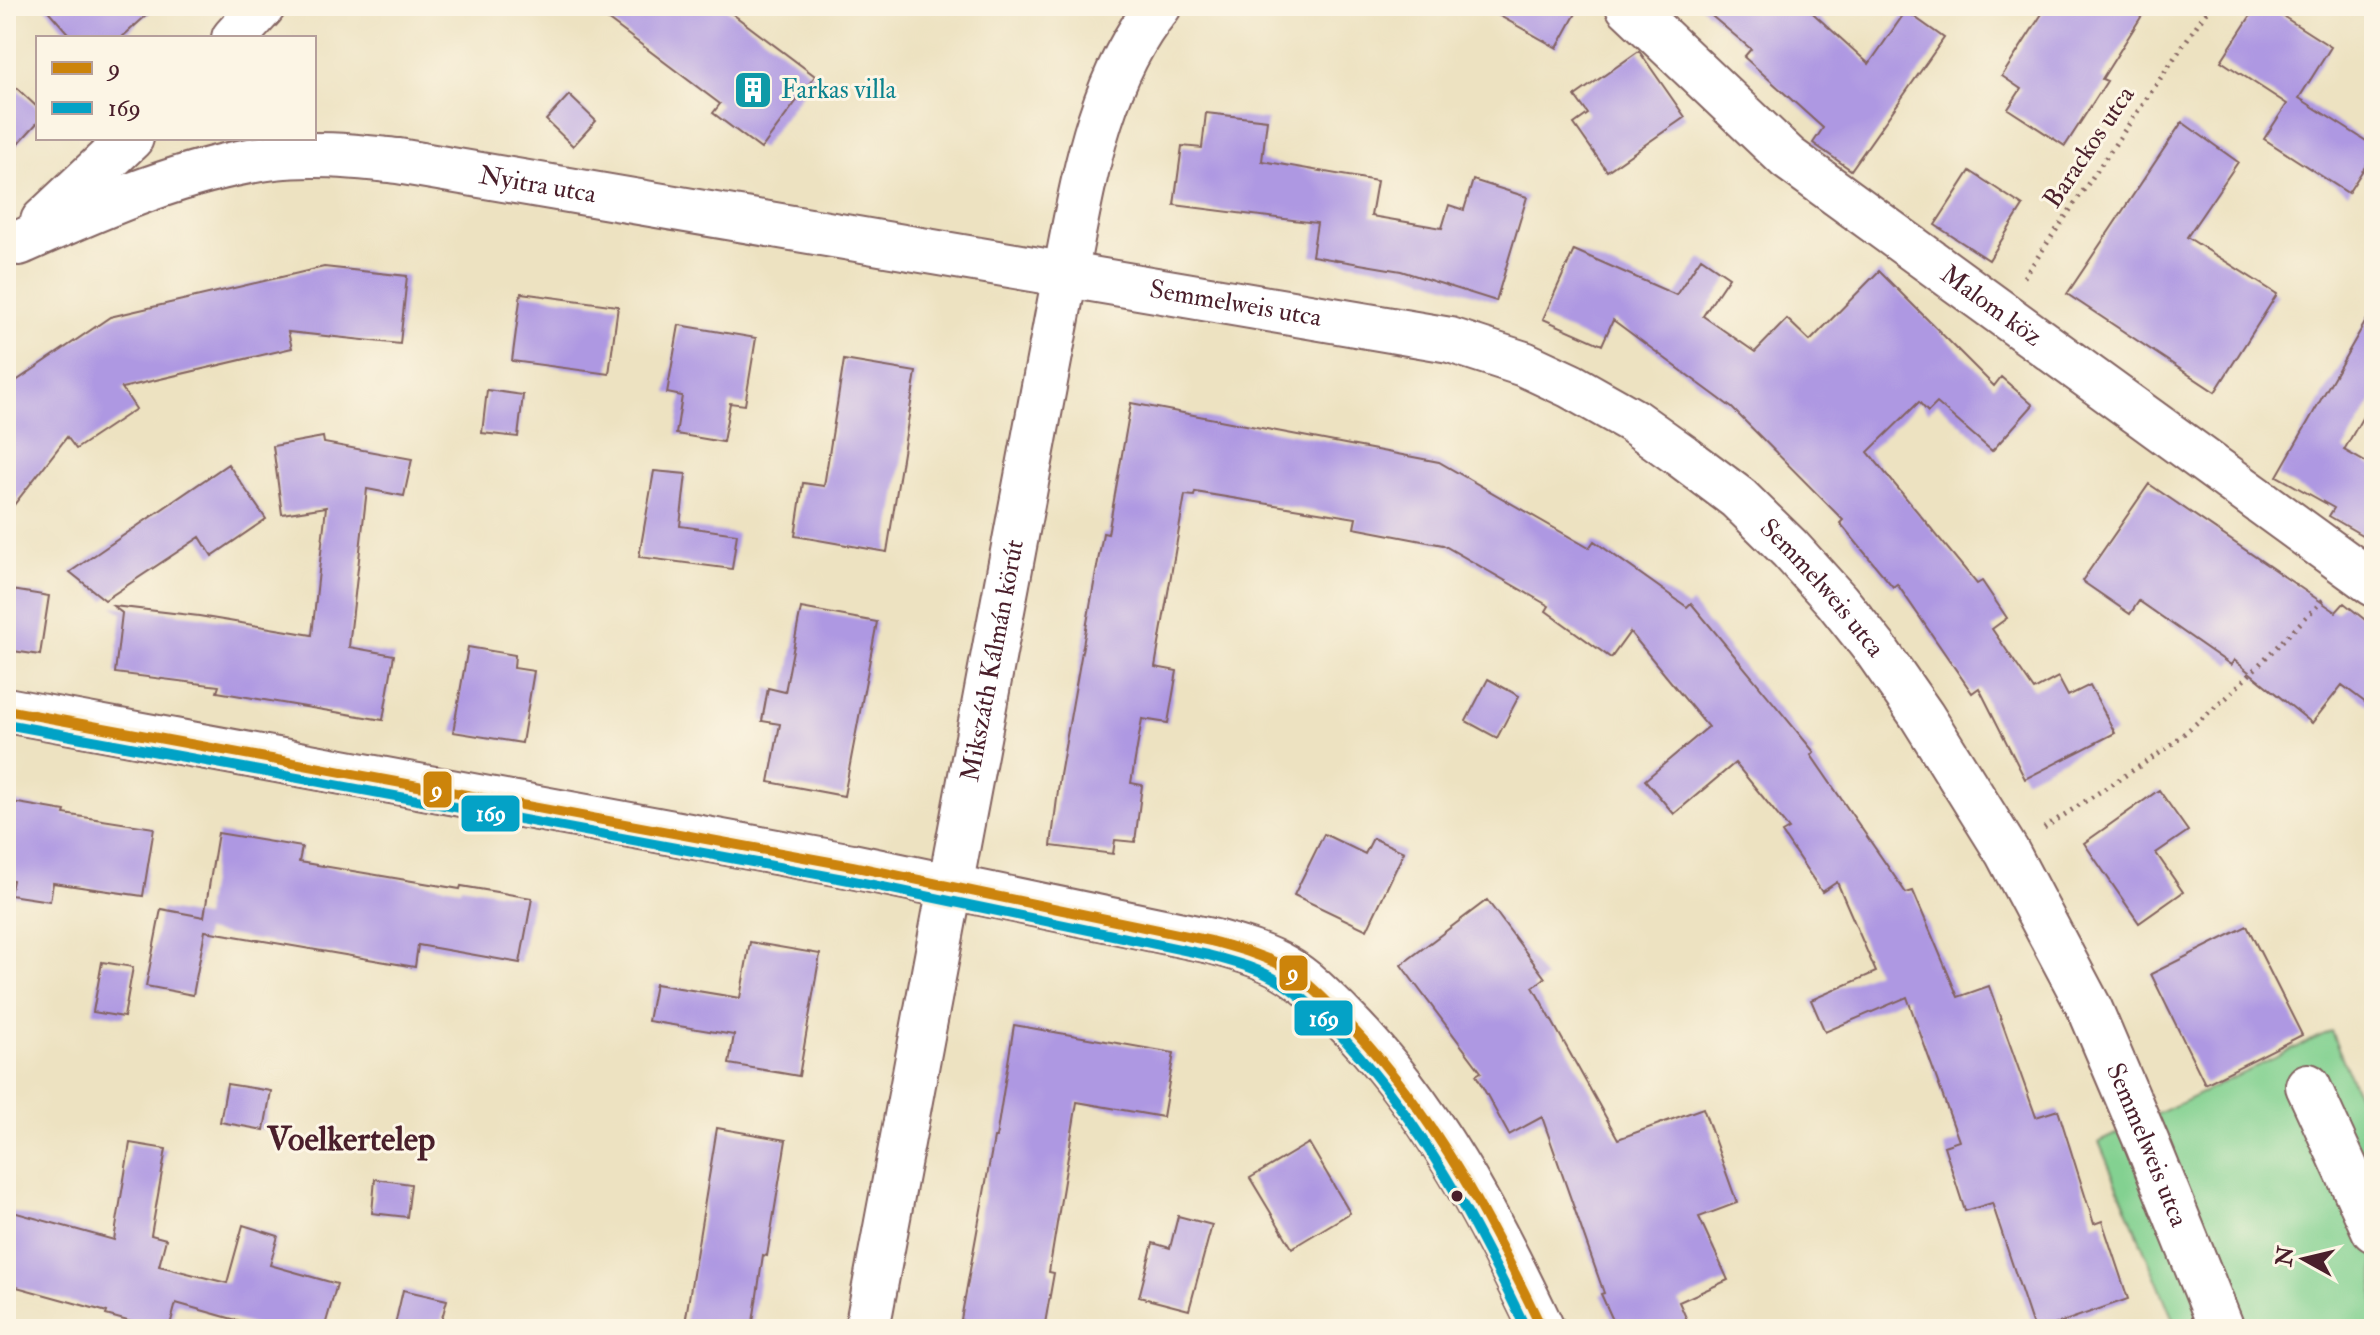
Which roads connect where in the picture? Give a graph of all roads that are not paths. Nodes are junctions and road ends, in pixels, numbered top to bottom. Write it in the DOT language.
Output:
graph roads {
  1 [pos="263,6"];
  2 [pos="1159,6"];
  3 [pos="1628,6"];
  4 [pos="236,36"];
  5 [pos="129,140"];
  6 [pos="12,249"];
  7 [pos="1065,275"];
  8 [pos="2364,576"];
  9 [pos="6,710"];
  10 [pos="951,888"];
  11 [pos="2308,1086"];
  12 [pos="2374,1230"];
  13 [pos="1516,1275"];
  14 [pos="867,1329"];
  15 [pos="1506,1329"];
  16 [pos="1542,1329"];
  17 [pos="2222,1329"];
  1 -- 4 [label="street"];
  2 -- 7 [label="street, Mikszáth Kálmán körút"];
  3 -- 8 [label="street, Malom köz"];
  5 -- 6 [label="street, Nyitra utca"];
  6 -- 7 [label="street, Nyitra utca"];
  7 -- 10 [label="street, Mikszáth Kálmán körút"];
  7 -- 17 [label="street, Semmelweis utca"];
  9 -- 10 [label="street"];
  10 -- 13 [label="street"];
  10 -- 14 [label="street, Mikszáth Kálmán körút"];
  11 -- 12 [label="street"];
  13 -- 15 [label="street"];
  13 -- 16 [label="street"];
}
